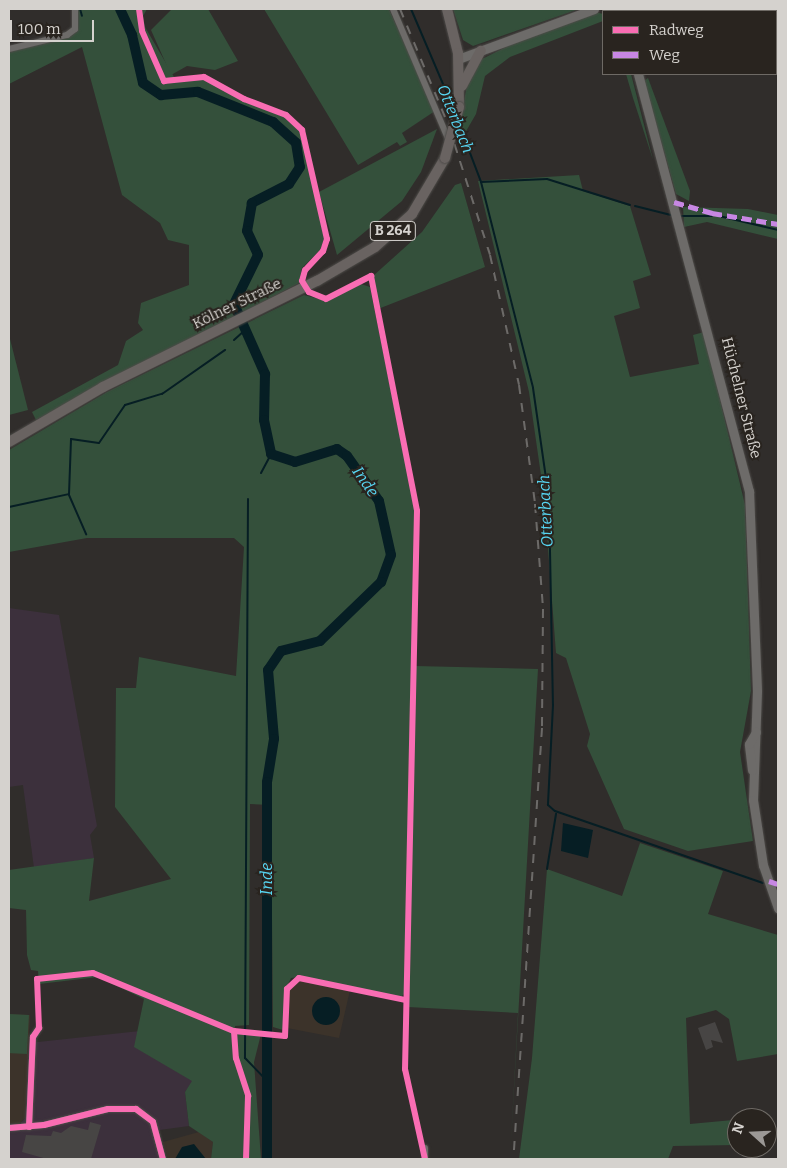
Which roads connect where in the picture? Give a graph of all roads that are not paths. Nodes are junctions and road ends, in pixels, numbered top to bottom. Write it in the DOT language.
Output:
graph roads {
  1 [pos="75,9"];
  2 [pos="393,9"];
  3 [pos="447,9"];
  4 [pos="594,9"];
  5 [pos="9,49"];
  6 [pos="481,51"];
  7 [pos="458,59"];
  8 [pos="639,76"];
  9 [pos="460,92"];
  10 [pos="449,141"];
  11 [pos="9,442"];
  12 [pos="778,908"];
  13 [pos="39,1028"];
  14 [pos="9,1128"];
  15 [pos="29,1128"];
  16 [pos="425,1148"];
  17 [pos="163,1159"];
  18 [pos="426,1159"];
  1 -- 5 [label="street"];
  2 -- 10 [label="street"];
  3 -- 7 [label="main road, Kölner Straße / B 264"];
  4 -- 6 [label="street"];
  6 -- 7 [label="street"];
  6 -- 9 [label="main road"];
  7 -- 9 [label="main road, Kölner Straße / B 264"];
  8 -- 12 [label="street, Hüchelner Straße"];
  9 -- 11 [label="main road, Kölner Straße / B 264, bridge"];
  13 -- 15 [label="street"];
  14 -- 15 [label="street"];
  15 -- 17 [label="street"];
  16 -- 18 [label="street"];
}
